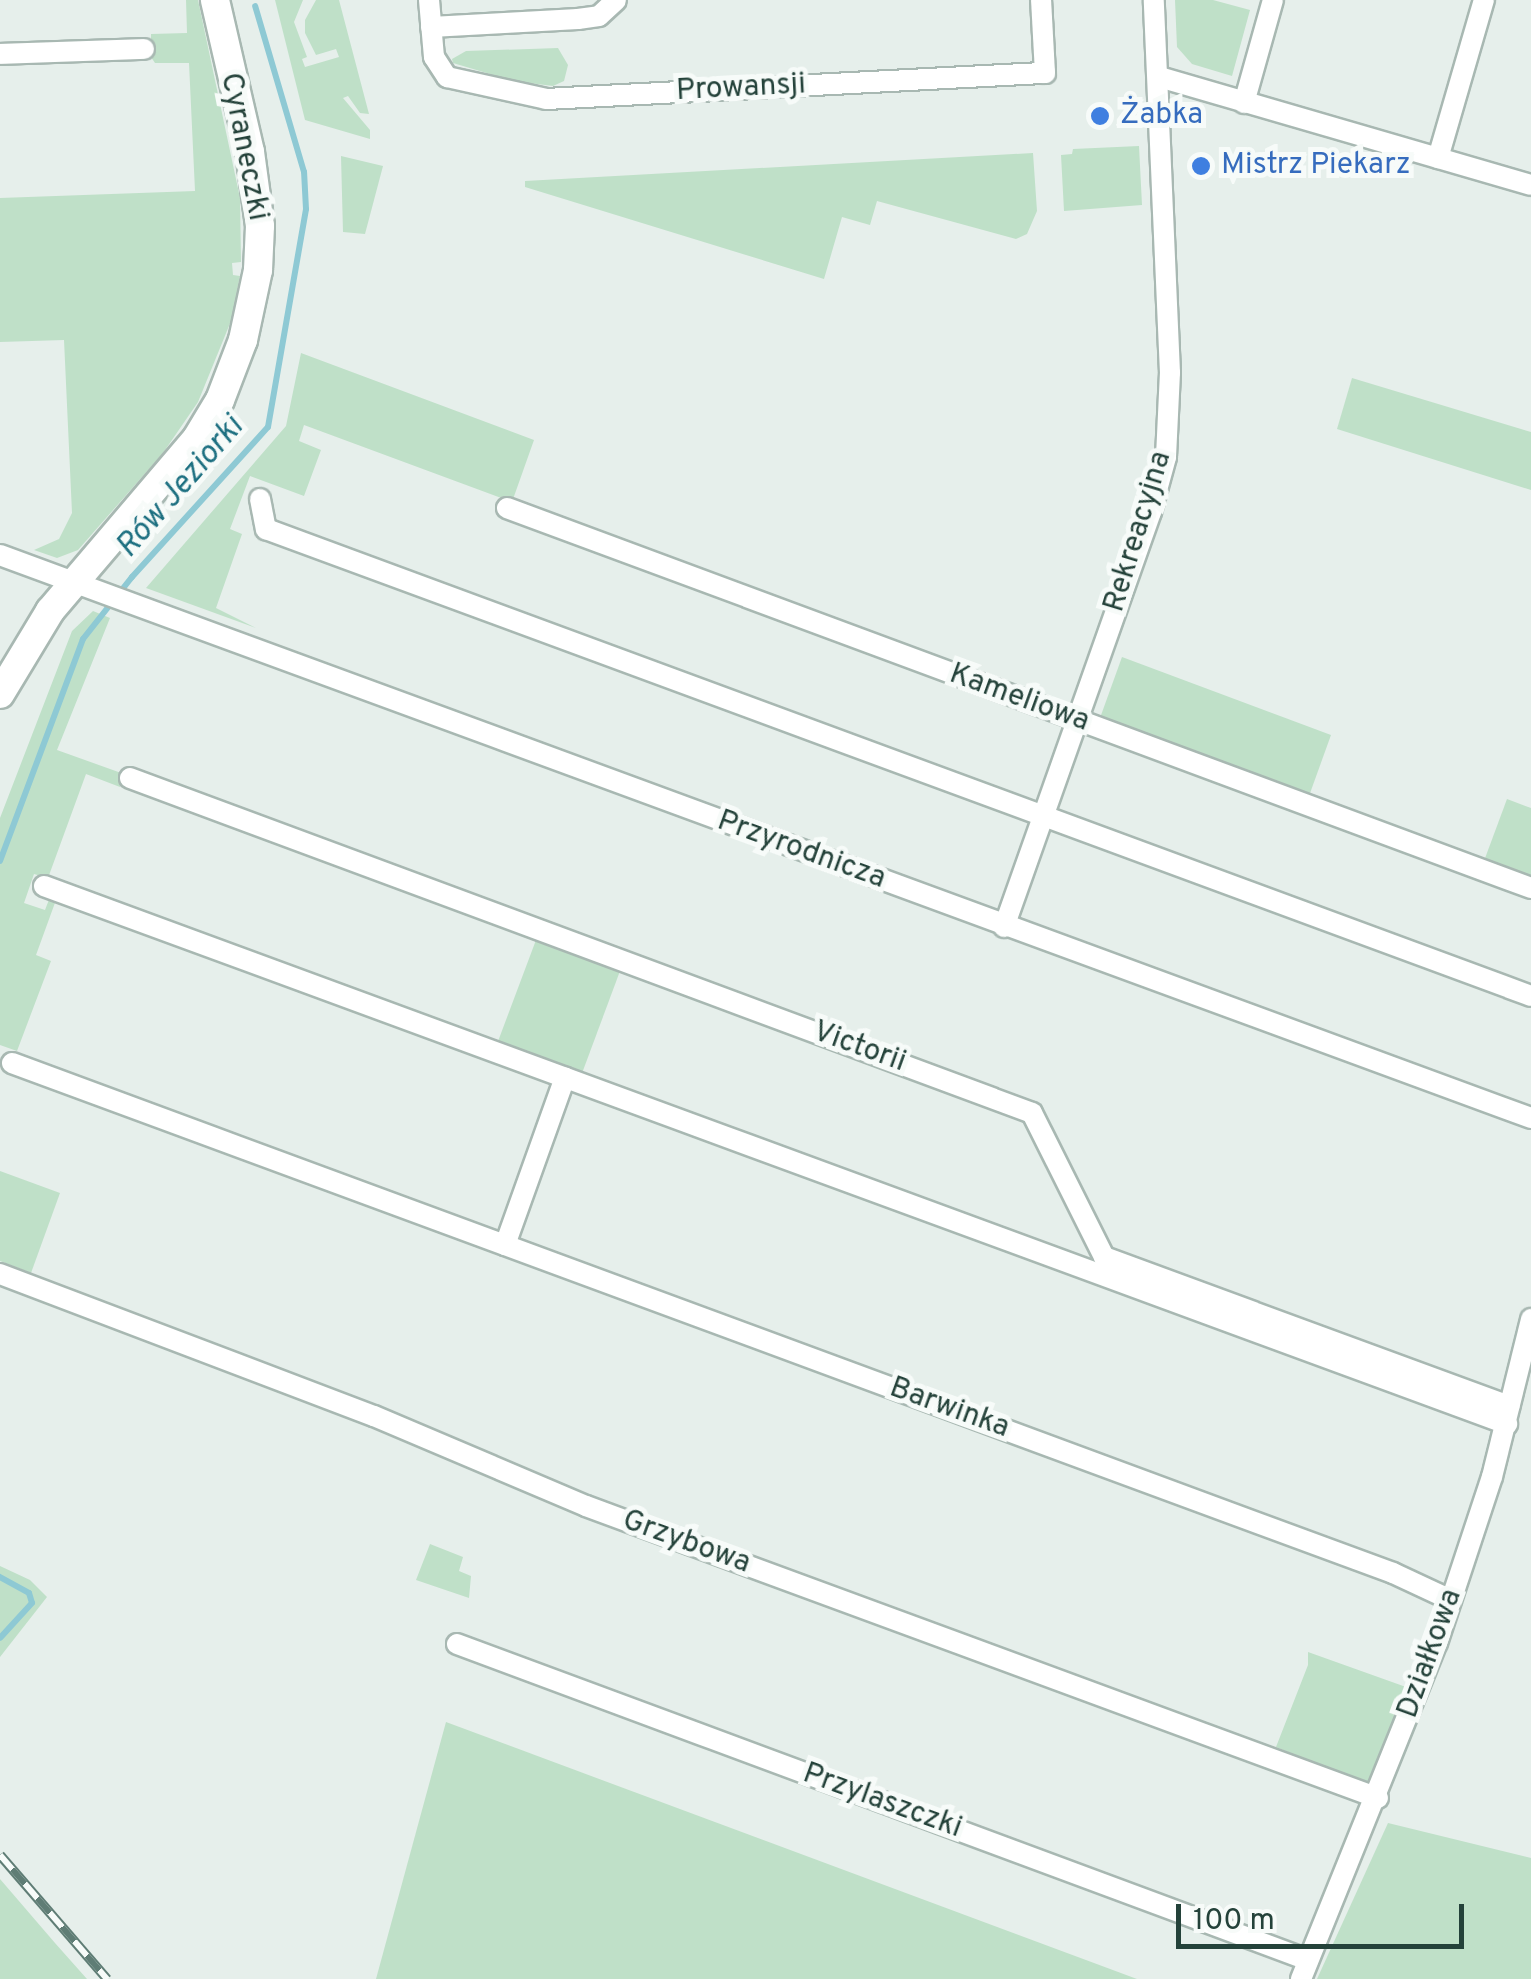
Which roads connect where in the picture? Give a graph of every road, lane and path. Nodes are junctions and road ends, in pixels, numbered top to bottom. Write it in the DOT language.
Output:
graph roads {
  1 [pos="214,0"];
  2 [pos="429,0"];
  3 [pos="616,0"];
  4 [pos="1040,0"];
  5 [pos="1154,0"];
  6 [pos="1273,0"];
  7 [pos="1484,0"];
  8 [pos="430,27"];
  9 [pos="144,48"];
  10 [pos="0,54"];
  11 [pos="1159,77"];
  12 [pos="1244,103"];
  13 [pos="1438,158"];
  14 [pos="1531,184"];
  15 [pos="260,499"];
  16 [pos="506,508"];
  17 [pos="0,555"];
  18 [pos="74,581"];
  19 [pos="0,694"];
  20 [pos="1076,720"];
  21 [pos="130,778"];
  22 [pos="1042,813"];
  23 [pos="44,886"];
  24 [pos="1531,888"];
  25 [pos="1004,927"];
  26 [pos="1531,996"];
  27 [pos="12,1062"];
  28 [pos="565,1077"];
  29 [pos="1531,1118"];
  30 [pos="505,1245"];
  31 [pos="0,1274"];
  32 [pos="1531,1319"];
  33 [pos="1508,1415"];
  34 [pos="1453,1593"];
  35 [pos="456,1644"];
  36 [pos="1378,1798"];
  37 [pos="1304,1970"];
  1 -- 18 [label="street, Cyraneczki"];
  2 -- 8 [label="street, Prowansji"];
  3 -- 8 [label="street"];
  4 -- 8 [label="street, Prowansji"];
  5 -- 11 [label="street, Rekreacyjna"];
  6 -- 12 [label="street"];
  7 -- 13 [label="street"];
  9 -- 10 [label="street"];
  11 -- 12 [label="street"];
  11 -- 20 [label="street, Rekreacyjna"];
  12 -- 13 [label="street"];
  13 -- 14 [label="street"];
  15 -- 22 [label="street"];
  16 -- 20 [label="street, Kameliowa"];
  17 -- 18 [label="street, Przyrodnicza"];
  18 -- 19 [label="street, Cyraneczki"];
  18 -- 25 [label="street, Przyrodnicza"];
  20 -- 22 [label="street, Rekreacyjna"];
  20 -- 24 [label="street, Kameliowa"];
  21 -- 33 [label="street, Victorii"];
  22 -- 25 [label="street, Rekreacyjna"];
  22 -- 26 [label="street"];
  23 -- 28 [label="street"];
  25 -- 29 [label="street, Przyrodnicza"];
  27 -- 30 [label="street, Barwinka"];
  28 -- 30 [label="street"];
  28 -- 33 [label="street"];
  30 -- 34 [label="street, Barwinka"];
  31 -- 36 [label="street, Grzybowa"];
  32 -- 33 [label="street, Działkowa"];
  33 -- 34 [label="street, Działkowa"];
  34 -- 36 [label="street, Działkowa"];
  35 -- 37 [label="street, Przylaszczki"];
  36 -- 37 [label="street, Działkowa"];
}
